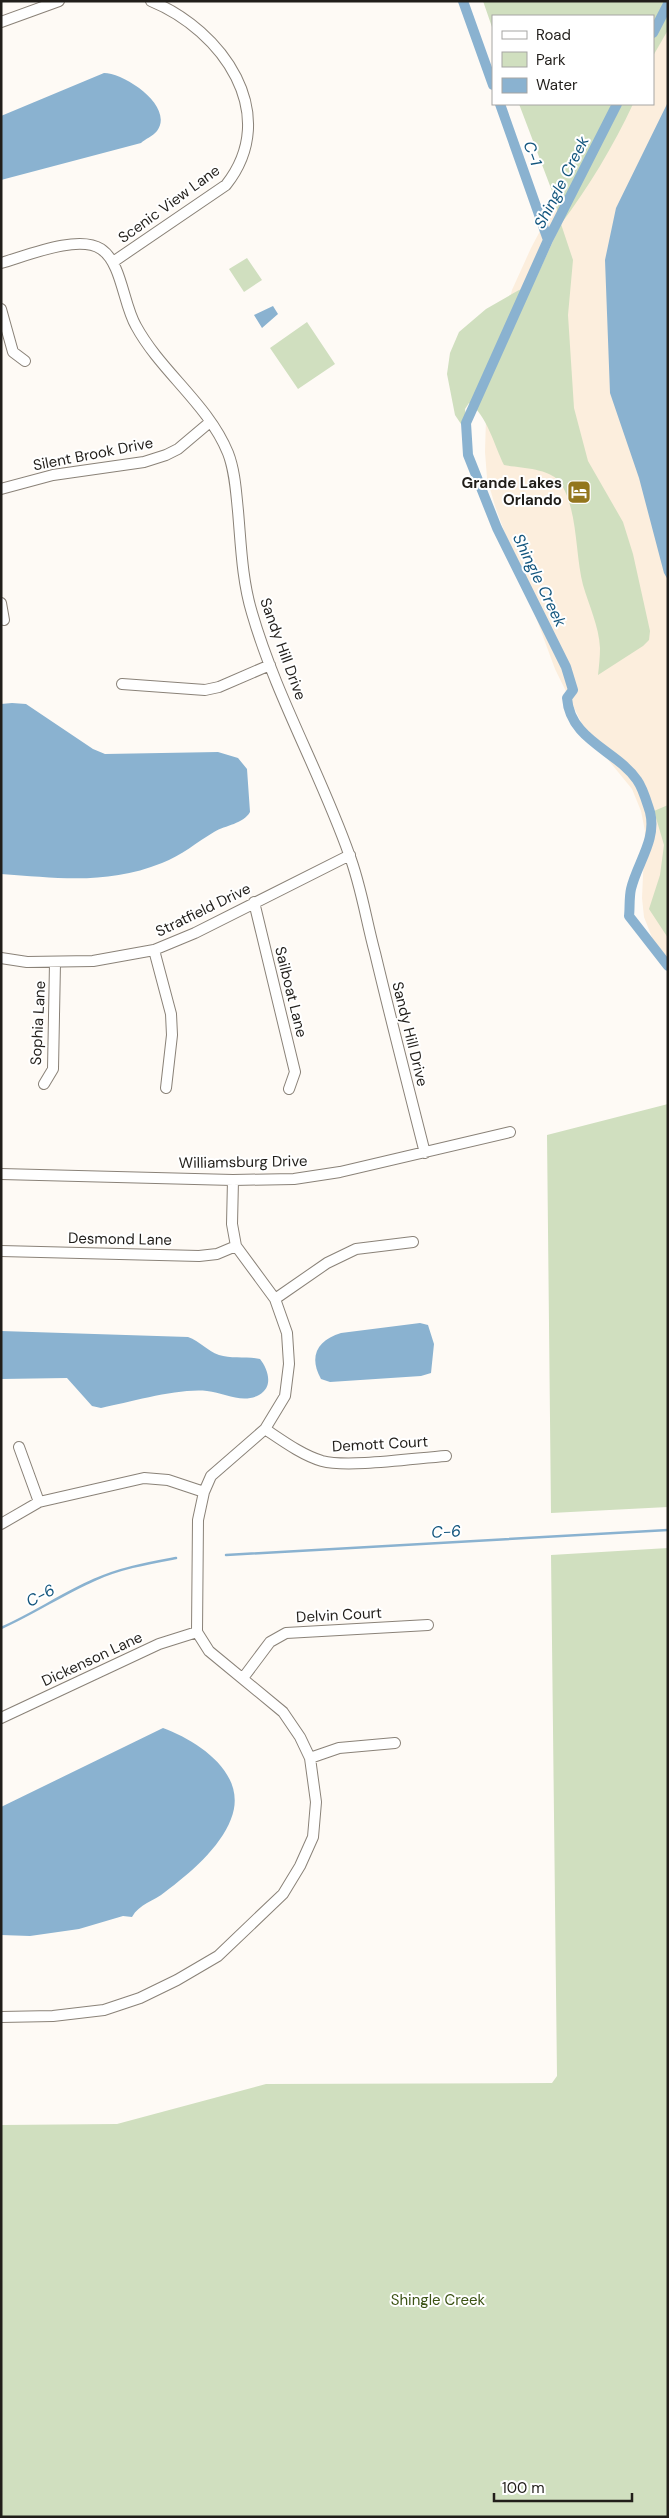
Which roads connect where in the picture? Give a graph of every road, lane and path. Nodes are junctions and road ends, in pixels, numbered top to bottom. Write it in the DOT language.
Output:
graph roads {
  1 [pos="59,1"];
  2 [pos="151,1"];
  3 [pos="1,22"];
  4 [pos="113,262"];
  5 [pos="1,263"];
  6 [pos="1,309"];
  7 [pos="25,361"];
  8 [pos="210,422"];
  9 [pos="1,488"];
  10 [pos="1,603"];
  11 [pos="4,620"];
  12 [pos="270,665"];
  13 [pos="122,684"];
  14 [pos="350,855"];
  15 [pos="254,902"];
  16 [pos="154,950"];
  17 [pos="1,958"];
  18 [pos="55,963"];
  19 [pos="44,1084"];
  20 [pos="166,1088"];
  21 [pos="289,1089"];
  22 [pos="510,1132"];
  23 [pos="425,1153"];
  24 [pos="1,1174"];
  25 [pos="233,1180"];
  26 [pos="414,1242"];
  27 [pos="236,1246"];
  28 [pos="1,1251"];
  29 [pos="275,1299"];
  30 [pos="265,1429"];
  31 [pos="19,1447"];
  32 [pos="446,1456"];
  33 [pos="204,1492"];
  34 [pos="39,1502"];
  35 [pos="1,1524"];
  36 [pos="428,1625"];
  37 [pos="197,1632"];
  38 [pos="242,1678"];
  39 [pos="1,1718"];
  40 [pos="395,1743"];
  41 [pos="310,1758"];
  42 [pos="1,2017"];
  1 -- 3 [label="street"];
  2 -- 4 [label="street, Scenic View Lane"];
  4 -- 5 [label="street"];
  4 -- 8 [label="street, Sandy Hill Drive"];
  6 -- 7 [label="street"];
  8 -- 9 [label="street, Silent Brook Drive"];
  8 -- 12 [label="street, Sandy Hill Drive"];
  10 -- 11 [label="street"];
  12 -- 13 [label="street"];
  12 -- 14 [label="street, Sandy Hill Drive"];
  14 -- 15 [label="street, Stratfield Drive"];
  14 -- 23 [label="street, Sandy Hill Drive"];
  15 -- 16 [label="street, Stratfield Drive"];
  15 -- 21 [label="street, Sailboat Lane"];
  16 -- 18 [label="street, Stratfield Drive"];
  16 -- 20 [label="street"];
  17 -- 18 [label="street, Stratfield Drive"];
  18 -- 19 [label="street, Sophia Lane"];
  22 -- 23 [label="street, Williamsburg Drive"];
  23 -- 25 [label="street, Williamsburg Drive"];
  24 -- 25 [label="street, Williamsburg Drive"];
  25 -- 27 [label="street"];
  26 -- 29 [label="street"];
  27 -- 28 [label="street, Desmond Lane"];
  27 -- 29 [label="street"];
  29 -- 30 [label="street"];
  30 -- 32 [label="street, Demott Court"];
  30 -- 33 [label="street"];
  31 -- 34 [label="street"];
  33 -- 34 [label="street"];
  33 -- 37 [label="street"];
  34 -- 35 [label="street"];
  36 -- 38 [label="street, Delvin Court"];
  37 -- 38 [label="street"];
  37 -- 39 [label="street, Dickenson Lane"];
  38 -- 41 [label="street"];
  40 -- 41 [label="street"];
  41 -- 42 [label="street"];
}
